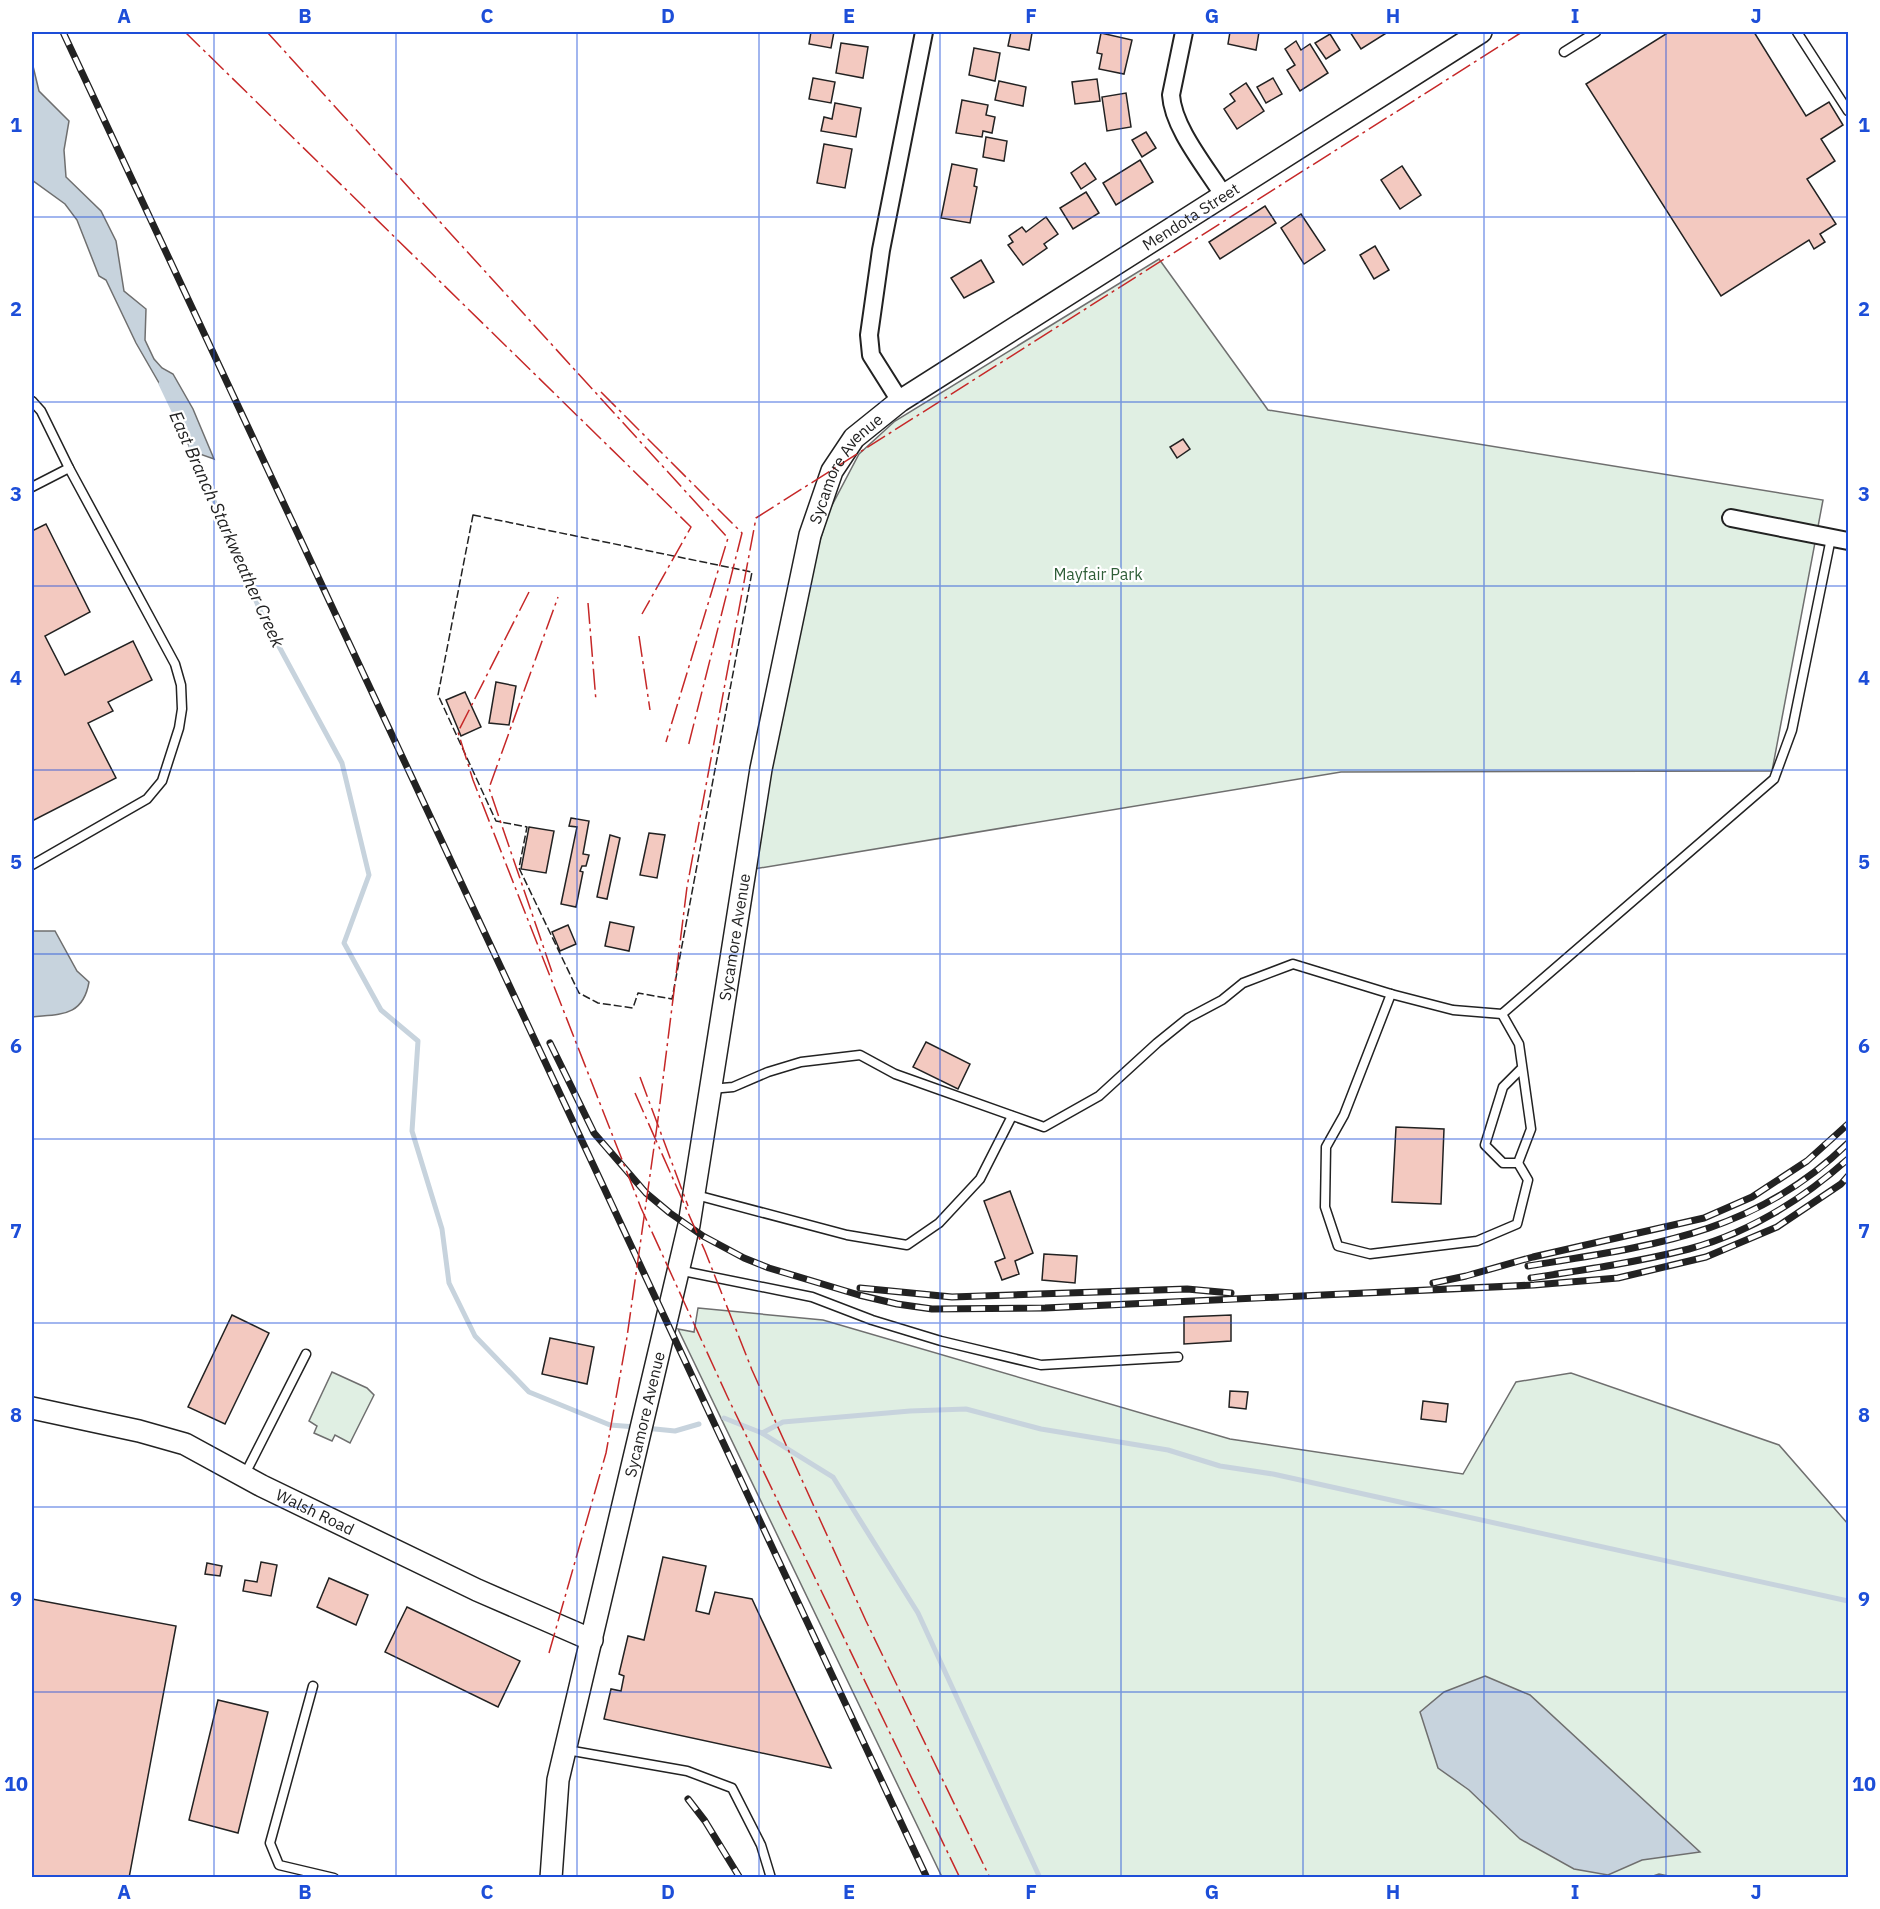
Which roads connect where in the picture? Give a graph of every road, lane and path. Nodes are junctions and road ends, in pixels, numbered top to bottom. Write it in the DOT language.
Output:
graph roads {
  1 [pos="924,32"];
  2 [pos="1184,32"];
  3 [pos="1481,32"];
  4 [pos="1596,32"];
  5 [pos="1797,32"];
  6 [pos="1564,52"];
  7 [pos="1848,111"];
  8 [pos="1224,196"];
  9 [pos="32,401"];
  10 [pos="900,401"];
  11 [pos="69,468"];
  12 [pos="32,487"];
  13 [pos="1731,518"];
  14 [pos="1831,538"];
  15 [pos="1848,541"];
  16 [pos="32,865"];
  17 [pos="1391,994"];
  18 [pos="1502,1014"];
  19 [pos="1521,1069"];
  20 [pos="710,1089"];
  21 [pos="1012,1116"];
  22 [pos="1518,1163"];
  23 [pos="693,1194"];
  24 [pos="678,1270"];
  25 [pos="306,1354"];
  26 [pos="1178,1357"];
  27 [pos="32,1408"];
  28 [pos="244,1476"];
  29 [pos="592,1640"];
  30 [pos="314,1686"];
  31 [pos="567,1750"];
  32 [pos="334,1878"];
  33 [pos="551,1878"];
  34 [pos="771,1878"];
  1 -- 10 [label="street, Sycamore Avenue"];
  2 -- 8 [label="street"];
  3 -- 8 [label="street, Mendota Street"];
  4 -- 6 [label="lane"];
  5 -- 7 [label="lane"];
  8 -- 10 [label="street, Mendota Street"];
  9 -- 11 [label="lane"];
  10 -- 20 [label="street, Sycamore Avenue"];
  11 -- 12 [label="lane"];
  11 -- 16 [label="lane"];
  13 -- 14 [label="street"];
  14 -- 15 [label="street"];
  14 -- 18 [label="lane"];
  17 -- 18 [label="lane"];
  17 -- 21 [label="lane"];
  17 -- 22 [label="lane"];
  18 -- 19 [label="lane"];
  19 -- 22 [label="lane"];
  19 -- 22 [label="lane"];
  20 -- 21 [label="lane"];
  20 -- 23 [label="street, Sycamore Avenue"];
  21 -- 23 [label="lane"];
  23 -- 24 [label="street, Sycamore Avenue"];
  24 -- 26 [label="lane"];
  24 -- 29 [label="street, Sycamore Avenue"];
  25 -- 28 [label="lane"];
  27 -- 28 [label="street, Walsh Road"];
  28 -- 29 [label="street, Walsh Road"];
  29 -- 31 [label="street, Sycamore Avenue"];
  30 -- 32 [label="lane"];
  31 -- 33 [label="street, Sycamore Avenue"];
  31 -- 34 [label="lane"];
}
